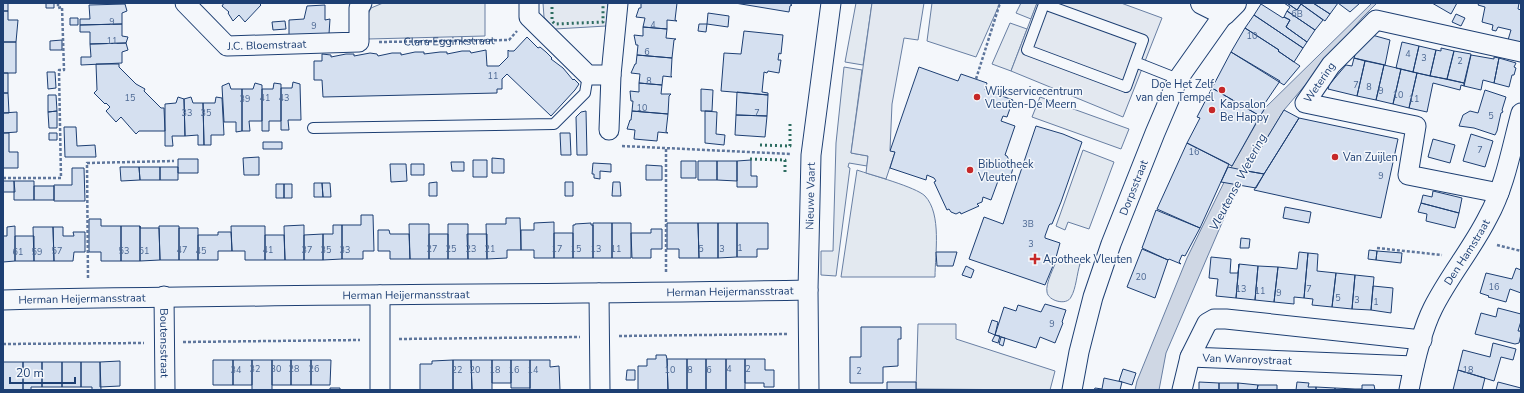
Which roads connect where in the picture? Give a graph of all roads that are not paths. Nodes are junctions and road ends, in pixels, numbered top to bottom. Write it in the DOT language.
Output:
graph roads {
  1 [pos="185,3"];
  2 [pos="618,3"];
  3 [pos="831,3"];
  4 [pos="1202,3"];
  5 [pos="358,5"];
  6 [pos="1230,8"];
  7 [pos="529,10"];
  8 [pos="1521,52"];
  9 [pos="1135,62"];
  10 [pos="588,75"];
  11 [pos="611,75"];
  12 [pos="1178,80"];
  13 [pos="1521,113"];
  14 [pos="313,128"];
  15 [pos="608,130"];
  16 [pos="1499,192"];
  17 [pos="808,290"];
  18 [pos="599,293"];
  19 [pos="380,295"];
  20 [pos="164,296"];
  21 [pos="3,300"];
  22 [pos="1422,340"];
  23 [pos="1190,357"];
  24 [pos="1414,366"];
  25 [pos="165,390"];
  26 [pos="380,390"];
  27 [pos="600,390"];
  28 [pos="808,390"];
  29 [pos="1072,390"];
  30 [pos="1182,390"];
  31 [pos="1409,390"];
  1 -- 5 [label="street, J.C. Bloemstraat"];
  2 -- 11 [label="street"];
  3 -- 17 [label="street, Nieuwe Vaart"];
  4 -- 6 [label="street"];
  6 -- 12 [label="street, Dorpsstraat"];
  7 -- 10 [label="street"];
  8 -- 16 [label="street, Wetering"];
  9 -- 9 [label="lane"];
  9 -- 12 [label="lane"];
  10 -- 11 [label="street"];
  10 -- 14 [label="lane"];
  11 -- 15 [label="street"];
  12 -- 29 [label="street, Dorpsstraat"];
  13 -- 16 [label="street, Den Hamstraat"];
  16 -- 22 [label="street, Den Hamstraat"];
  17 -- 18 [label="street, Herman Heijermansstraat"];
  17 -- 28 [label="street, Nieuwe Vaart"];
  18 -- 19 [label="street, Herman Heijermansstraat"];
  18 -- 27 [label="street"];
  19 -- 20 [label="street, Herman Heijermansstraat"];
  19 -- 26 [label="street"];
  20 -- 21 [label="street, Herman Heijermansstraat"];
  20 -- 25 [label="street, Boutensstraat"];
  22 -- 23 [label="street, Van Wanroystraat"];
  22 -- 24 [label="street, Den Hamstraat"];
  23 -- 24 [label="street, Van Wanroystraat"];
  23 -- 30 [label="street"];
  24 -- 31 [label="street, Den Hamstraat"];
}
